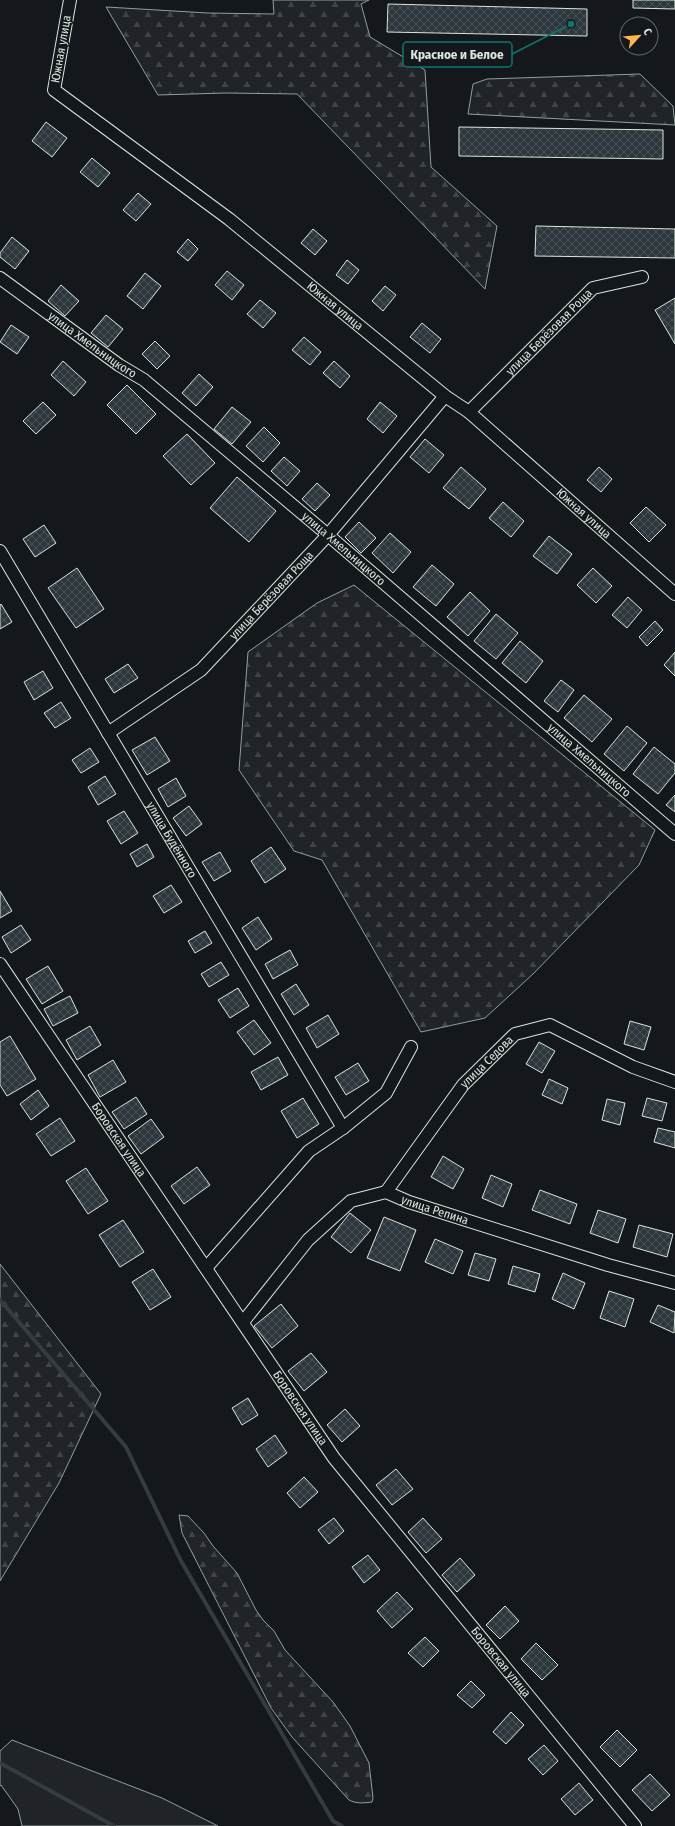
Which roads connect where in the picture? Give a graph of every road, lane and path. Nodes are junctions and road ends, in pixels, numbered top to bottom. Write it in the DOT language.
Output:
graph roads {
  1 [pos="70,0"];
  2 [pos="642,277"];
  3 [pos="0,278"];
  4 [pos="444,396"];
  5 [pos="470,412"];
  6 [pos="328,535"];
  7 [pos="0,551"];
  8 [pos="675,594"];
  9 [pos="108,733"];
  10 [pos="675,834"];
  11 [pos="0,964"];
  12 [pos="411,1047"];
  13 [pos="675,1082"];
  14 [pos="343,1128"];
  15 [pos="386,1192"];
  16 [pos="206,1268"];
  17 [pos="675,1283"];
  18 [pos="243,1322"];
  19 [pos="635,1826"];
  1 -- 4 [label="street, Южная улица"];
  2 -- 5 [label="street, улица Берёзовая Роща"];
  3 -- 6 [label="street, улица Хмельницкого"];
  4 -- 5 [label="street, Южная улица"];
  4 -- 6 [label="street, улица Берёзовая Роща"];
  5 -- 8 [label="street, Южная улица"];
  6 -- 9 [label="street, улица Берёзовая Роща"];
  6 -- 10 [label="street, улица Хмельницкого"];
  7 -- 9 [label="street, улица Будённого"];
  9 -- 14 [label="street, улица Будённого"];
  11 -- 16 [label="street, Боровская улица"];
  12 -- 14 [label="street"];
  13 -- 15 [label="street, улица Седова"];
  14 -- 16 [label="street"];
  15 -- 17 [label="street, улица Репина"];
  15 -- 18 [label="street, улица Репина"];
  16 -- 18 [label="street, Боровская улица"];
  18 -- 19 [label="street, Боровская улица"];
}
